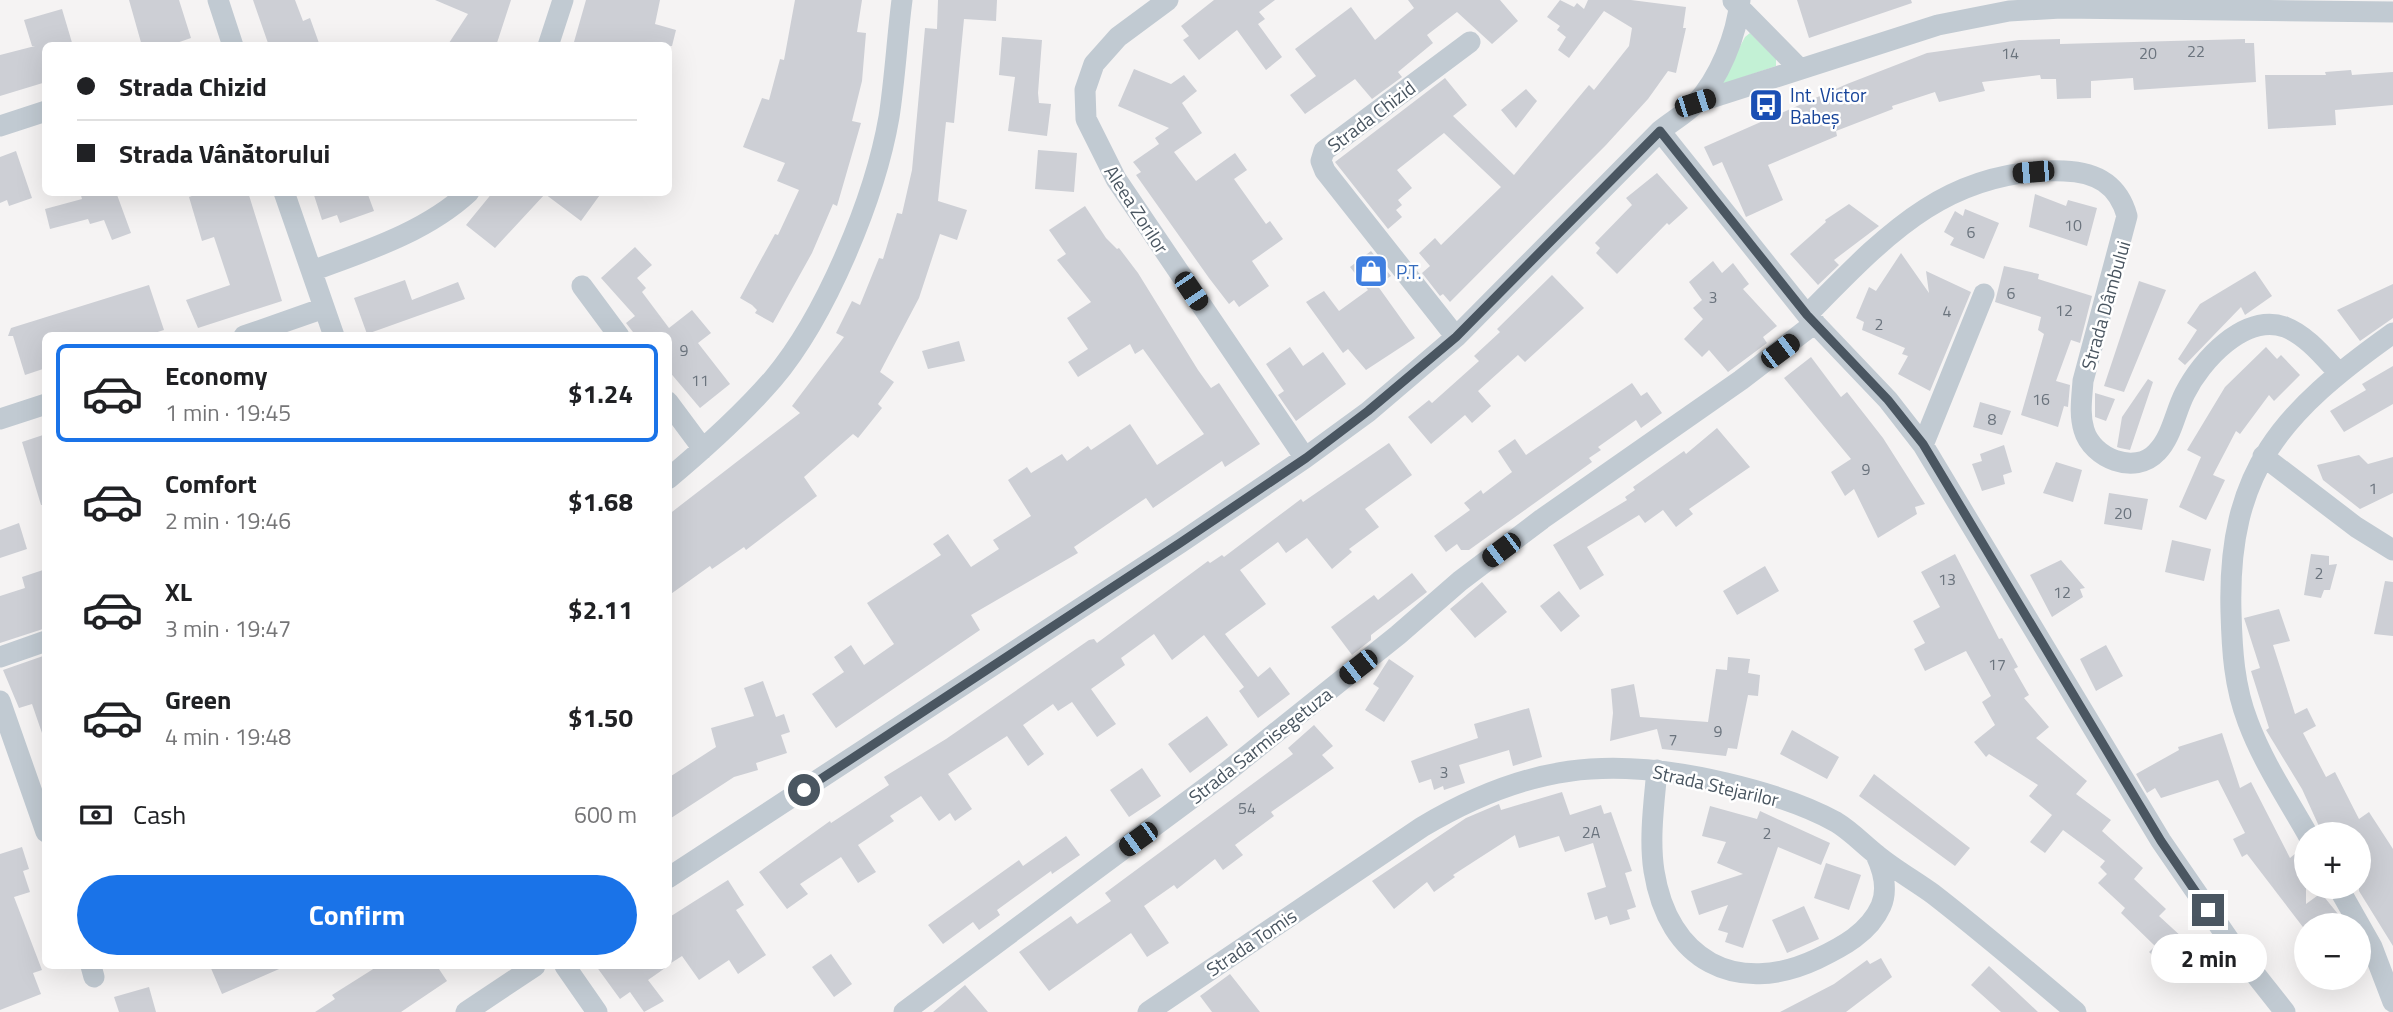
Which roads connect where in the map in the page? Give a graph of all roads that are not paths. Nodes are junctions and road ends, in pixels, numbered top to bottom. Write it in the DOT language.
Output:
graph roads {
  1 [pos="218,0"];
  2 [pos="563,0"];
  3 [pos="902,0"];
  4 [pos="1168,0"];
  5 [pos="1737,2"];
  6 [pos="2393,12"];
  7 [pos="232,42"];
  8 [pos="549,42"];
  9 [pos="1470,42"];
  10 [pos="1800,69"];
  11 [pos="1695,103"];
  12 [pos="42,112"];
  13 [pos="0,126"];
  14 [pos="1660,131"];
  15 [pos="285,196"];
  16 [pos="464,196"];
  17 [pos="312,271"];
  18 [pos="582,286"];
  19 [pos="1984,294"];
  20 [pos="324,308"];
  21 [pos="1811,319"];
  22 [pos="255,332"];
  23 [pos="333,332"];
  24 [pos="616,332"];
  25 [pos="2393,333"];
  26 [pos="1456,337"];
  27 [pos="2338,372"];
  28 [pos="42,405"];
  29 [pos="672,407"];
  30 [pos="0,419"];
  31 [pos="1923,444"];
  32 [pos="703,449"];
  33 [pos="2263,456"];
  34 [pos="1306,458"];
  35 [pos="672,476"];
  36 [pos="2393,550"];
  37 [pos="42,642"];
  38 [pos="0,657"];
  39 [pos="0,701"];
  40 [pos="1657,770"];
  41 [pos="42,821"];
  42 [pos="2301,822"];
  43 [pos="1877,855"];
  44 [pos="1354,874"];
  45 [pos="672,875"];
  46 [pos="2345,899"];
  47 [pos="530,969"];
  48 [pos="567,969"];
  49 [pos="2393,1002"];
  50 [pos="466,1012"];
  51 [pos="597,1012"];
  52 [pos="904,1012"];
  53 [pos="1148,1012"];
  54 [pos="2076,1012"];
  55 [pos="2284,1012"];
  1 -- 7 [label="street"];
  2 -- 8 [label="street"];
  3 -- 32 [label="street"];
  4 -- 34 [label="street, Aleea Zorilor"];
  5 -- 10 [label="street"];
  5 -- 11 [label="street"];
  6 -- 10 [label="street"];
  9 -- 26 [label="street, Strada Chizid"];
  10 -- 11 [label="street"];
  11 -- 14 [label="street"];
  12 -- 13 [label="street"];
  14 -- 21 [label="street"];
  14 -- 26 [label="street"];
  15 -- 17 [label="street"];
  16 -- 17 [label="street"];
  17 -- 20 [label="street"];
  18 -- 24 [label="street"];
  19 -- 31 [label="street"];
  20 -- 22 [label="street"];
  20 -- 23 [label="street"];
  21 -- 27 [label="street, Strada Dâmbului"];
  21 -- 31 [label="street"];
  21 -- 52 [label="street, Strada Sarmisegetuza"];
  25 -- 27 [label="street"];
  26 -- 34 [label="street"];
  27 -- 33 [label="street"];
  28 -- 30 [label="street"];
  29 -- 32 [label="street"];
  31 -- 55 [label="street"];
  32 -- 35 [label="street"];
  33 -- 36 [label="street"];
  33 -- 42 [label="street"];
  34 -- 45 [label="street"];
  37 -- 38 [label="street"];
  39 -- 41 [label="street"];
  40 -- 43 [label="street, Strada Stejarilor"];
  40 -- 43 [label="street"];
  40 -- 44 [label="street, Strada Stejarilor"];
  43 -- 54 [label="street, Strada Stejarilor"];
  44 -- 53 [label="street, Strada Tomis"];
  46 -- 49 [label="street"];
  47 -- 50 [label="street"];
  48 -- 51 [label="street"];
}
